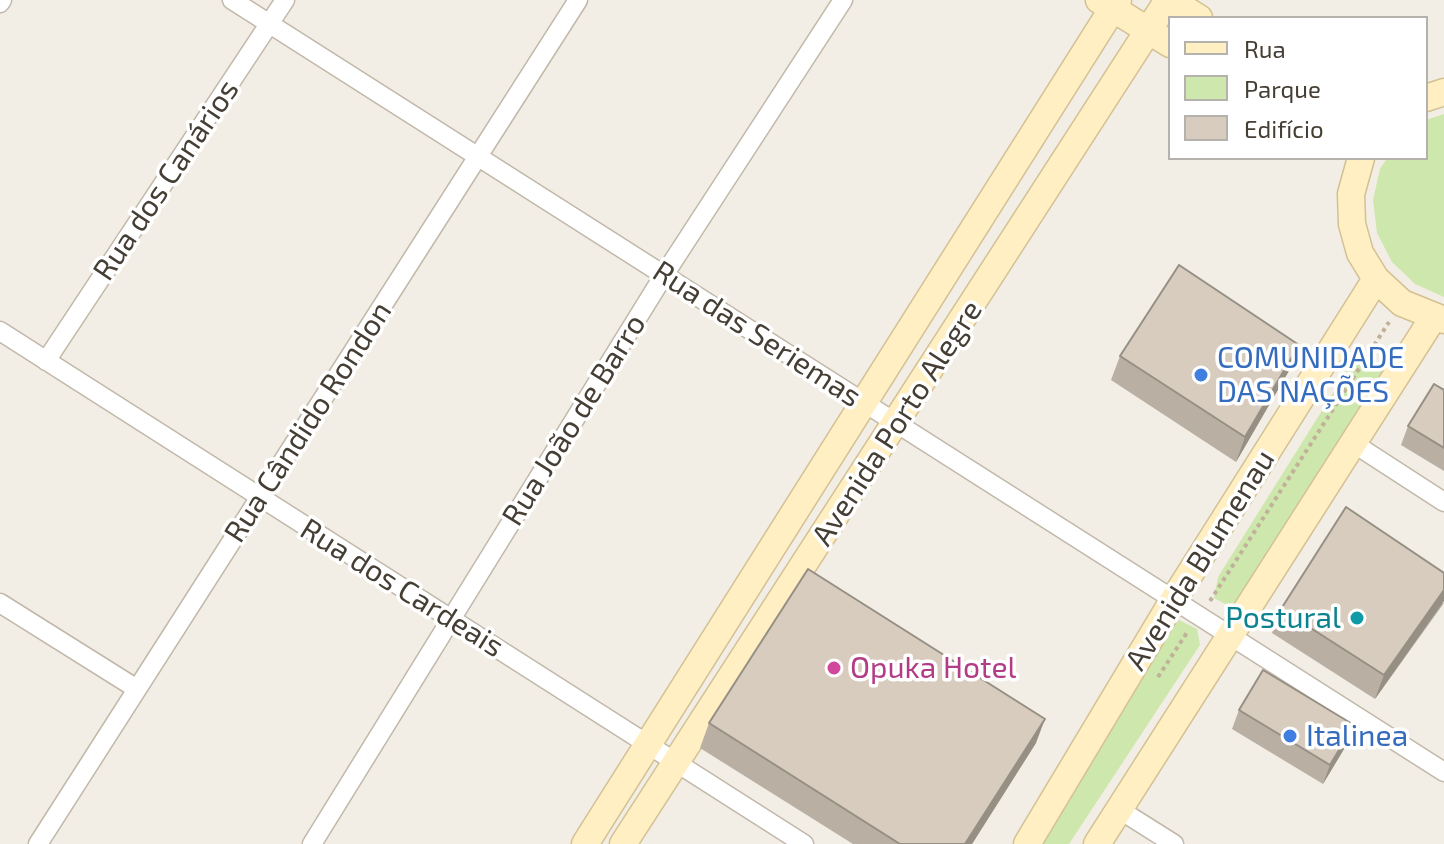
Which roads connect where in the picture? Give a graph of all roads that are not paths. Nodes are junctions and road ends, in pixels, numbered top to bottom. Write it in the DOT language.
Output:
graph roads {
  1 [pos="232,0"];
  2 [pos="285,0"];
  3 [pos="578,0"];
  4 [pos="843,0"];
  5 [pos="1169,0"];
  6 [pos="1110,3"];
  7 [pos="1196,16"];
  8 [pos="270,24"];
  9 [pos="1159,37"];
  10 [pos="478,156"];
  11 [pos="1359,160"];
  12 [pos="664,275"];
  13 [pos="1376,279"];
  14 [pos="1439,319"];
  15 [pos="0,331"];
  16 [pos="46,361"];
  17 [pos="865,403"];
  18 [pos="897,424"];
  19 [pos="1353,443"];
  20 [pos="260,497"];
  21 [pos="1444,502"];
  22 [pos="1174,599"];
  23 [pos="0,603"];
  24 [pos="451,618"];
  25 [pos="1231,635"];
  26 [pos="137,689"];
  27 [pos="648,745"];
  28 [pos="676,762"];
  29 [pos="1444,772"];
  30 [pos="1120,810"];
  31 [pos="38,844"];
  32 [pos="312,844"];
  33 [pos="585,844"];
  34 [pos="623,844"];
  35 [pos="804,844"];
  36 [pos="1027,844"];
  37 [pos="1097,844"];
  38 [pos="1174,844"];
  1 -- 8 [label="street, Rua das Seriemas"];
  2 -- 8 [label="street, Rua dos Canários"];
  3 -- 10 [label="street, Rua Cândido Rondon"];
  4 -- 12 [label="street, Rua João de Barro"];
  5 -- 7 [label="street"];
  5 -- 9 [label="street, Avenida Porto Alegre"];
  6 -- 9 [label="street"];
  6 -- 17 [label="street, Avenida Porto Alegre"];
  8 -- 10 [label="street, Rua das Seriemas"];
  8 -- 16 [label="street, Rua dos Canários"];
  9 -- 18 [label="street, Avenida Porto Alegre"];
  10 -- 12 [label="street, Rua das Seriemas"];
  10 -- 20 [label="street, Rua Cândido Rondon"];
  11 -- 13 [label="street"];
  12 -- 17 [label="street, Rua das Seriemas"];
  12 -- 24 [label="street, Rua João de Barro"];
  13 -- 14 [label="street"];
  13 -- 22 [label="street, Avenida Blumenau"];
  14 -- 19 [label="street"];
  15 -- 16 [label="street, Rua dos Cardeais"];
  16 -- 20 [label="street, Rua dos Cardeais"];
  17 -- 18 [label="street, Rua das Seriemas"];
  17 -- 27 [label="street, Avenida Porto Alegre"];
  18 -- 22 [label="street, Rua das Seriemas"];
  18 -- 28 [label="street, Avenida Porto Alegre"];
  19 -- 21 [label="street"];
  19 -- 25 [label="street"];
  20 -- 24 [label="street, Rua dos Cardeais"];
  20 -- 26 [label="street, Rua Cândido Rondon"];
  22 -- 25 [label="street, Rua das Seriemas"];
  22 -- 36 [label="street, Avenida Blumenau"];
  23 -- 26 [label="street"];
  24 -- 27 [label="street, Rua dos Cardeais"];
  24 -- 32 [label="street, Rua João de Barro"];
  25 -- 29 [label="street, Rua das Seriemas"];
  25 -- 30 [label="street"];
  26 -- 31 [label="street, Rua Cândido Rondon"];
  27 -- 28 [label="street, Rua dos Cardeais"];
  27 -- 33 [label="street, Avenida Porto Alegre"];
  28 -- 34 [label="street, Avenida Porto Alegre"];
  28 -- 35 [label="street, Rua dos Cardeais"];
  30 -- 37 [label="street"];
  30 -- 38 [label="street"];
}
